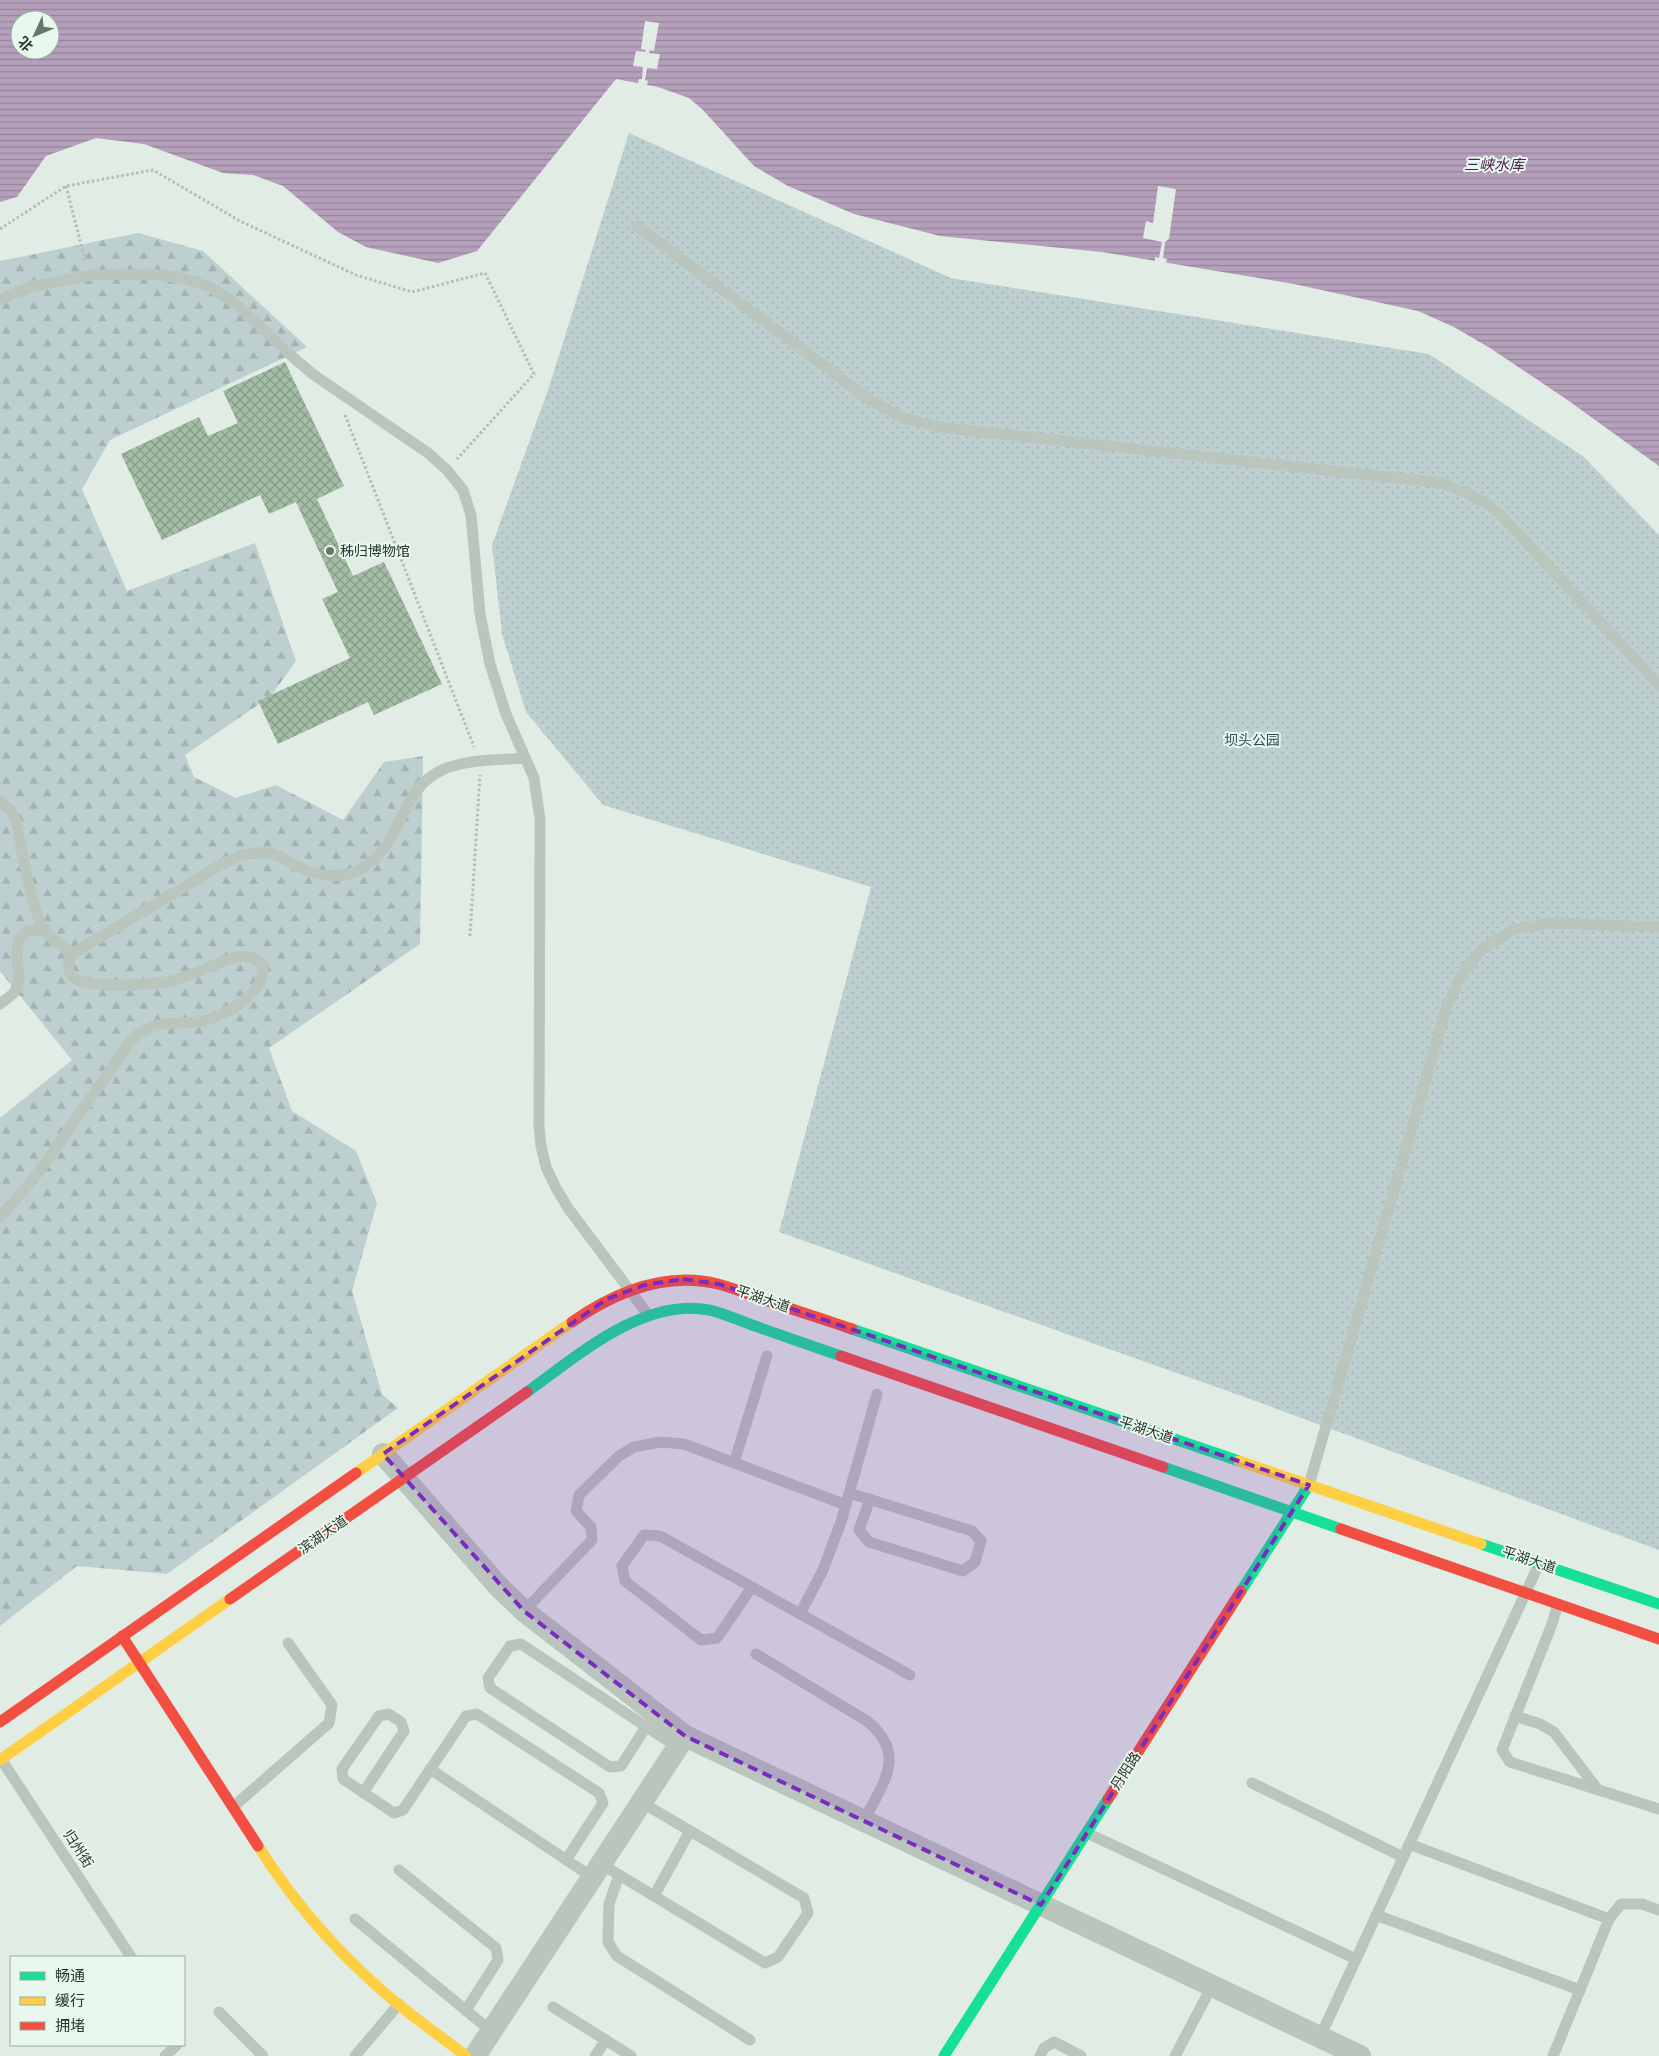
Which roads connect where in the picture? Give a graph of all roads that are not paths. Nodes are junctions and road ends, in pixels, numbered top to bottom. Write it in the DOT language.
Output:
graph roads {
  1 [pos="637,226"];
  2 [pos="0,299"];
  3 [pos="1659,685"];
  4 [pos="526,758"];
  5 [pos="0,801"];
  6 [pos="1659,927"];
  7 [pos="45,931"];
  8 [pos="72,954"];
  9 [pos="0,1004"];
  10 [pos="0,1218"];
  11 [pos="630,1290"];
  12 [pos="649,1316"];
  13 [pos="767,1356"];
  14 [pos="877,1394"];
  15 [pos="383,1454"];
  16 [pos="734,1462"];
  17 [pos="404,1478"];
  18 [pos="1309,1485"];
  19 [pos="849,1493"];
  20 [pos="870,1499"];
  21 [pos="846,1505"];
  22 [pos="1292,1512"];
  23 [pos="1539,1564"];
  24 [pos="752,1587"];
  25 [pos="1525,1592"];
  26 [pos="1558,1604"];
  27 [pos="1659,1604"];
  28 [pos="524,1611"];
  29 [pos="800,1614"];
  30 [pos="122,1636"];
  31 [pos="1659,1639"];
  32 [pos="288,1643"];
  33 [pos="756,1654"];
  34 [pos="140,1663"];
  35 [pos="910,1675"];
  36 [pos="1515,1716"];
  37 [pos="0,1722"];
  38 [pos="646,1727"];
  39 [pos="681,1741"];
  40 [pos="0,1759"];
  41 [pos="430,1769"];
  42 [pos="1252,1783"];
  43 [pos="1598,1790"];
  44 [pos="363,1793"];
  45 [pos="641,1802"];
  46 [pos="233,1807"];
  47 [pos="1659,1809"];
  48 [pos="864,1821"];
  49 [pos="690,1831"];
  50 [pos="1086,1833"];
  51 [pos="1409,1844"];
  52 [pos="1403,1857"];
  53 [pos="566,1860"];
  54 [pos="399,1870"];
  55 [pos="604,1872"];
  56 [pos="654,1896"];
  57 [pos="1040,1904"];
  58 [pos="1659,1910"];
  59 [pos="1376,1915"];
  60 [pos="355,1919"];
  61 [pos="1609,1919"];
  62 [pos="130,1956"];
  63 [pos="1356,1959"];
  64 [pos="1212,1986"];
  65 [pos="1580,1990"];
  66 [pos="399,2004"];
  67 [pos="553,2007"];
  68 [pos="466,2010"];
  69 [pos="219,2012"];
  70 [pos="492,2031"];
  71 [pos="1320,2037"];
  72 [pos="606,2040"];
  73 [pos="750,2040"];
  74 [pos="176,2046"];
  75 [pos="166,2056"];
  76 [pos="263,2056"];
  77 [pos="355,2056"];
  78 [pos="466,2056"];
  79 [pos="475,2056"];
  80 [pos="595,2056"];
  81 [pos="631,2056"];
  82 [pos="944,2056"];
  83 [pos="1040,2056"];
  84 [pos="1081,2056"];
  85 [pos="1175,2056"];
  86 [pos="1360,2056"];
  87 [pos="1553,2056"];
  1 -- 3 [label="lane"];
  2 -- 4 [label="lane"];
  4 -- 8 [label="lane"];
  4 -- 11 [label="lane"];
  5 -- 7 [label="lane"];
  6 -- 18 [label="lane"];
  7 -- 8 [label="lane"];
  7 -- 9 [label="lane"];
  8 -- 10 [label="lane"];
  11 -- 12 [label="lane"];
  11 -- 15 [label="main road"];
  11 -- 18 [label="main road, 平湖大道"];
  12 -- 17 [label="main road, 滨湖大道"];
  12 -- 22 [label="main road, 平湖大道"];
  13 -- 16 [label="lane"];
  14 -- 19 [label="lane"];
  15 -- 17 [label="street"];
  15 -- 30 [label="main road"];
  16 -- 21 [label="lane"];
  16 -- 28 [label="lane"];
  17 -- 28 [label="street"];
  17 -- 34 [label="main road, 滨湖大道"];
  18 -- 22 [label="main road, 丹阳路"];
  18 -- 23 [label="main road, 平湖大道"];
  19 -- 20 [label="lane"];
  19 -- 21 [label="lane"];
  20 -- 20 [label="lane"];
  21 -- 29 [label="lane"];
  22 -- 25 [label="main road, 平湖大道"];
  22 -- 50 [label="main road, 丹阳路"];
  23 -- 25 [label="lane"];
  23 -- 27 [label="main road, 平湖大道"];
  24 -- 24 [label="lane"];
  24 -- 29 [label="lane"];
  25 -- 26 [label="main road, 平湖大道"];
  25 -- 51 [label="lane"];
  26 -- 31 [label="main road, 平湖大道"];
  26 -- 36 [label="lane"];
  28 -- 39 [label="street"];
  29 -- 35 [label="lane"];
  30 -- 34 [label="main road"];
  30 -- 37 [label="main road"];
  32 -- 46 [label="lane"];
  33 -- 48 [label="lane"];
  34 -- 40 [label="main road, 滨湖大道"];
  34 -- 46 [label="main road"];
  36 -- 43 [label="lane"];
  36 -- 43 [label="lane"];
  38 -- 38 [label="lane"];
  38 -- 39 [label="lane"];
  39 -- 45 [label="street"];
  39 -- 48 [label="street"];
  40 -- 62 [label="lane, 归州街"];
  41 -- 44 [label="lane"];
  41 -- 53 [label="lane"];
  41 -- 53 [label="lane"];
  42 -- 52 [label="lane"];
  43 -- 47 [label="lane"];
  44 -- 44 [label="lane"];
  45 -- 49 [label="lane"];
  45 -- 55 [label="street"];
  46 -- 66 [label="main road"];
  48 -- 57 [label="street"];
  49 -- 56 [label="lane"];
  49 -- 56 [label="lane"];
  50 -- 57 [label="main road, 丹阳路"];
  50 -- 63 [label="lane"];
  51 -- 52 [label="lane"];
  51 -- 61 [label="lane"];
  52 -- 59 [label="lane"];
  53 -- 55 [label="lane"];
  54 -- 68 [label="lane"];
  55 -- 56 [label="lane"];
  55 -- 70 [label="street"];
  55 -- 73 [label="lane"];
  57 -- 64 [label="street"];
  57 -- 82 [label="main road, 丹阳路"];
  58 -- 61 [label="lane"];
  59 -- 63 [label="lane"];
  59 -- 65 [label="lane"];
  60 -- 68 [label="lane"];
  61 -- 65 [label="lane"];
  63 -- 71 [label="lane"];
  64 -- 71 [label="street"];
  64 -- 85 [label="lane"];
  65 -- 87 [label="lane"];
  66 -- 77 [label="lane"];
  66 -- 78 [label="main road"];
  67 -- 72 [label="lane"];
  68 -- 70 [label="lane"];
  69 -- 76 [label="lane"];
  70 -- 79 [label="street"];
  71 -- 86 [label="street"];
  72 -- 80 [label="lane"];
  72 -- 81 [label="lane"];
  74 -- 75 [label="lane"];
  83 -- 84 [label="lane"];
}
